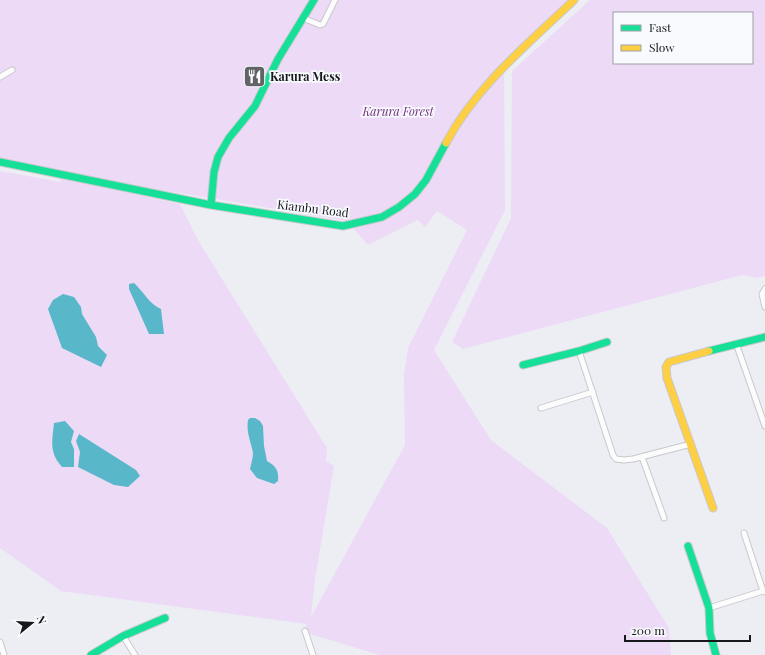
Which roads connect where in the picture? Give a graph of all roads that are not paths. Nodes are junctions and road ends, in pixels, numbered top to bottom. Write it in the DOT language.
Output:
graph roads {
  1 [pos="314,0"];
  2 [pos="335,0"];
  3 [pos="574,0"];
  4 [pos="303,18"];
  5 [pos="12,70"];
  6 [pos="0,77"];
  7 [pos="0,162"];
  8 [pos="212,205"];
  9 [pos="765,289"];
  10 [pos="765,307"];
  11 [pos="765,337"];
  12 [pos="607,342"];
  13 [pos="736,344"];
  14 [pos="579,351"];
  15 [pos="523,365"];
  16 [pos="593,392"];
  17 [pos="541,408"];
  18 [pos="765,426"];
  19 [pos="691,444"];
  20 [pos="642,456"];
  21 [pos="714,508"];
  22 [pos="664,518"];
  23 [pos="744,533"];
  24 [pos="688,546"];
  25 [pos="764,592"];
  26 [pos="709,608"];
  27 [pos="165,618"];
  28 [pos="305,631"];
  29 [pos="123,636"];
  30 [pos="0,642"];
  31 [pos="4,655"];
  32 [pos="90,655"];
  33 [pos="135,655"];
  34 [pos="313,655"];
  35 [pos="716,655"];
  1 -- 4 [label="main road"];
  2 -- 4 [label="street"];
  3 -- 8 [label="main road, Kiambu Road"];
  4 -- 8 [label="main road"];
  5 -- 6 [label="street"];
  7 -- 8 [label="main road, Kiambu Road"];
  9 -- 10 [label="street"];
  11 -- 13 [label="main road"];
  12 -- 14 [label="main road"];
  13 -- 18 [label="street"];
  13 -- 19 [label="main road"];
  14 -- 15 [label="main road"];
  14 -- 16 [label="street"];
  16 -- 17 [label="street"];
  16 -- 20 [label="street"];
  19 -- 20 [label="street"];
  19 -- 21 [label="main road"];
  20 -- 22 [label="street"];
  23 -- 25 [label="street"];
  24 -- 26 [label="main road"];
  25 -- 26 [label="street"];
  26 -- 35 [label="main road"];
  27 -- 29 [label="main road"];
  28 -- 34 [label="street"];
  29 -- 32 [label="main road"];
  29 -- 33 [label="street"];
  30 -- 31 [label="street"];
}
